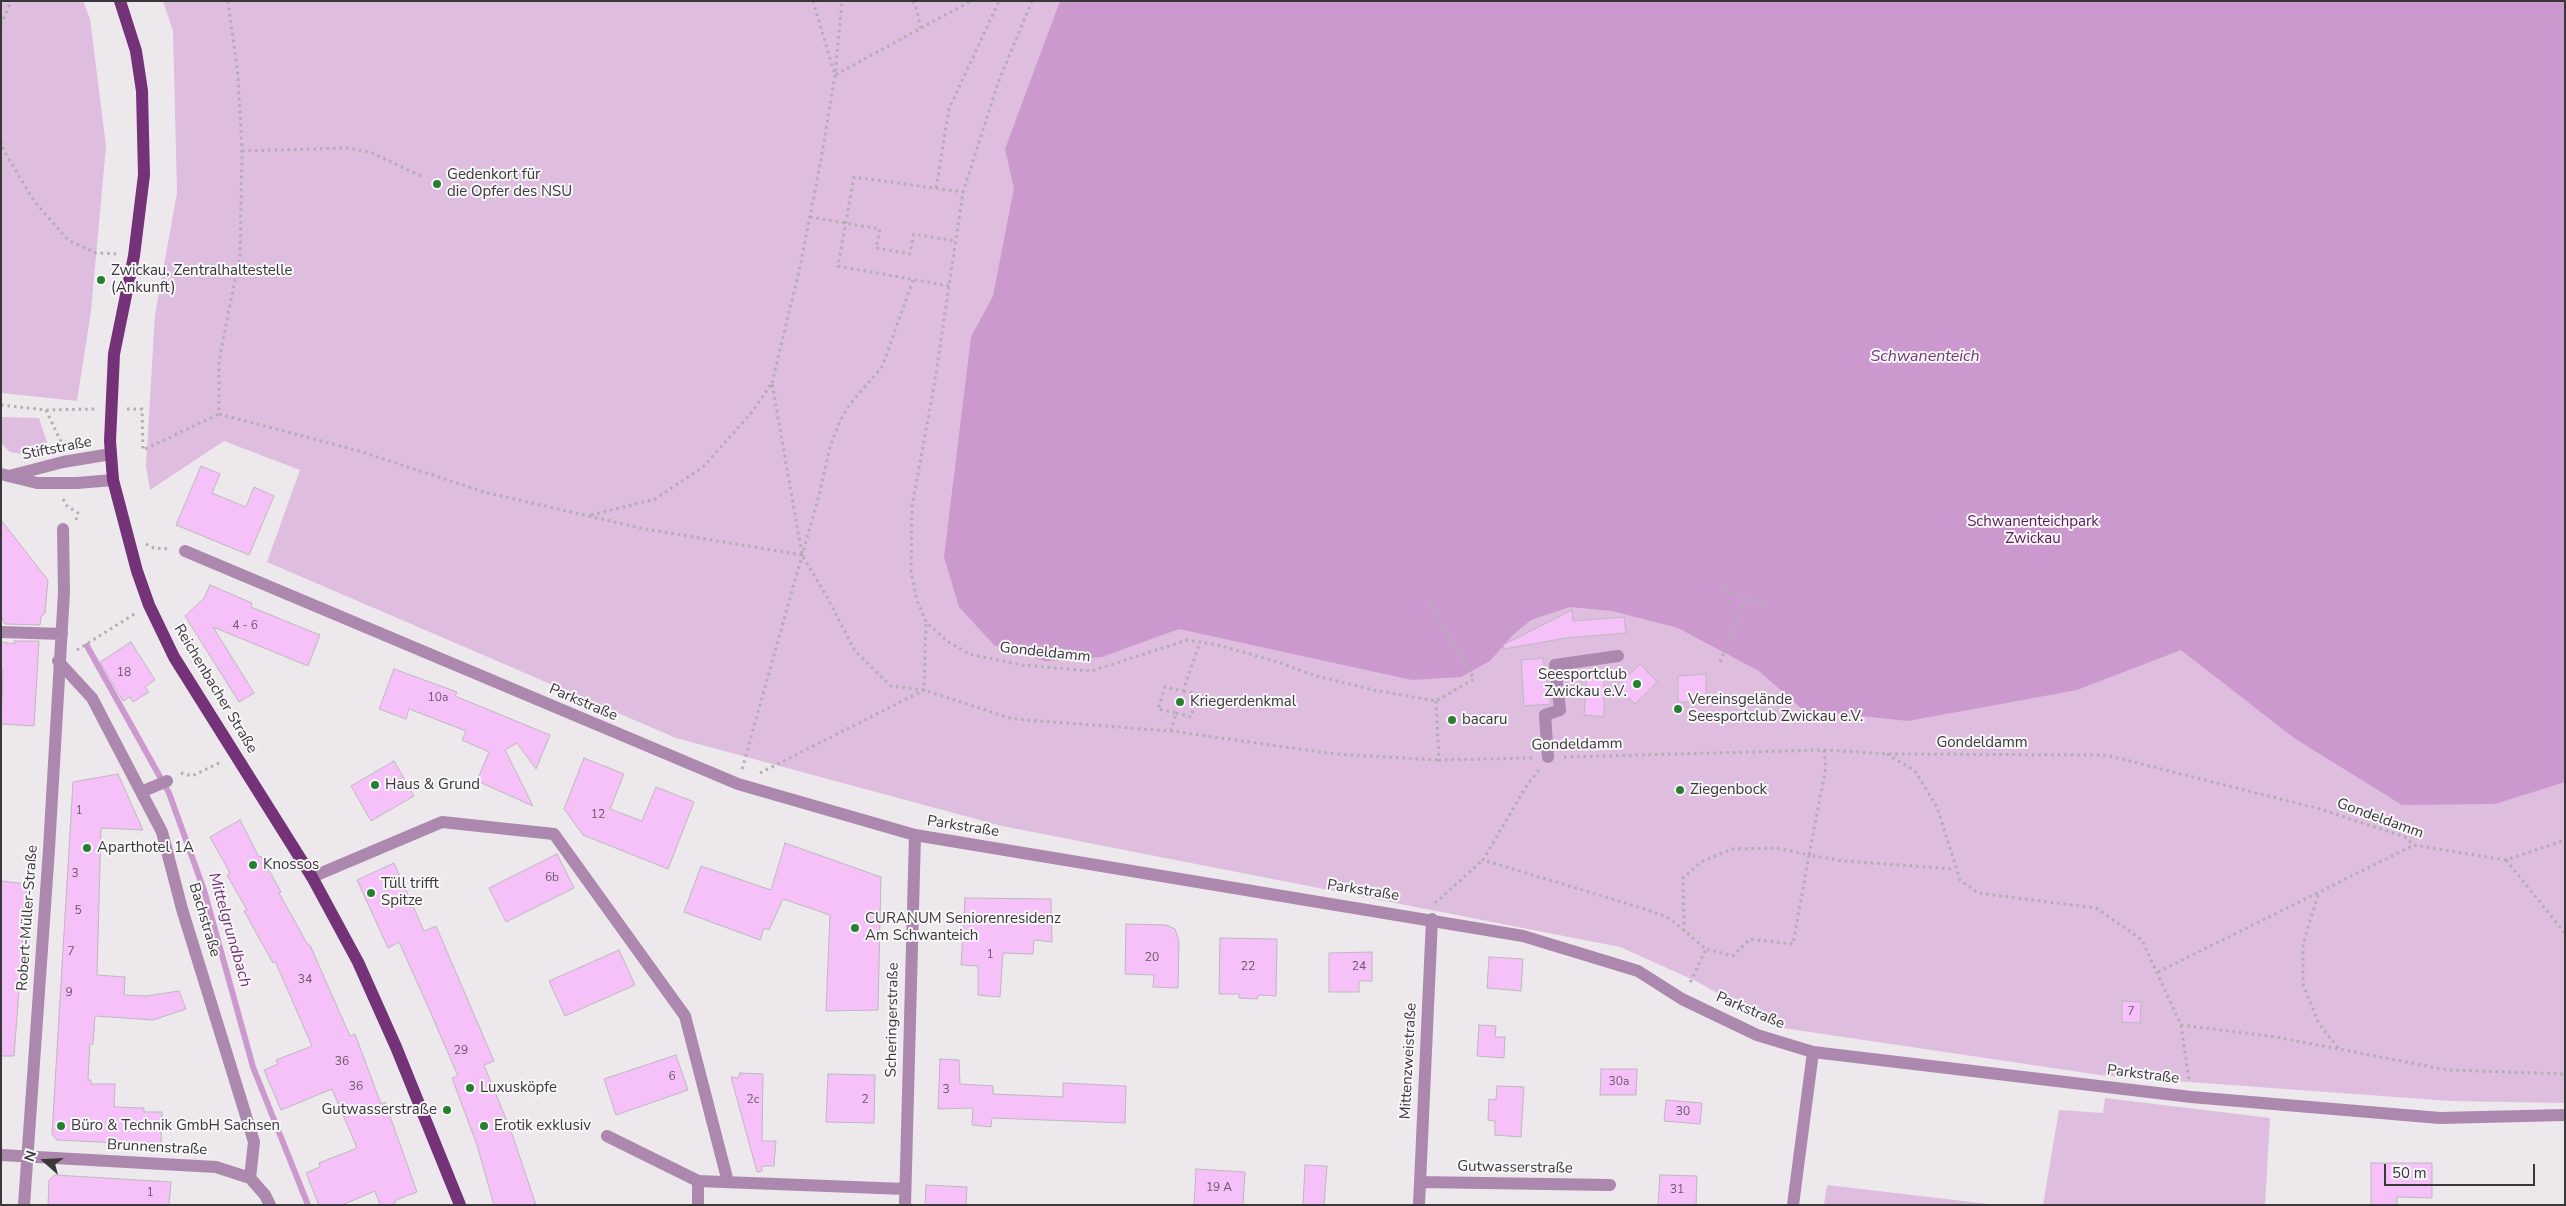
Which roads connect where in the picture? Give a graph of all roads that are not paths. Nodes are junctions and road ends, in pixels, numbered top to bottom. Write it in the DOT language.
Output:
graph roads {
  1 [pos="120,1"];
  2 [pos="111,454"];
  3 [pos="5,475"];
  4 [pos="113,480"];
  5 [pos="63,529"];
  6 [pos="186,551"];
  7 [pos="1,632"];
  8 [pos="62,634"];
  9 [pos="1618,656"];
  10 [pos="58,662"];
  11 [pos="1548,758"];
  12 [pos="167,781"];
  13 [pos="141,792"];
  14 [pos="915,835"];
  15 [pos="312,877"];
  16 [pos="1432,919"];
  17 [pos="1813,1052"];
  18 [pos="2565,1115"];
  19 [pos="607,1136"];
  20 [pos="1,1156"];
  21 [pos="27,1157"];
  22 [pos="250,1178"];
  23 [pos="698,1181"];
  24 [pos="728,1182"];
  25 [pos="1420,1182"];
  26 [pos="1610,1185"];
  27 [pos="906,1189"];
  28 [pos="24,1205"];
  29 [pos="270,1205"];
  30 [pos="460,1205"];
  31 [pos="698,1205"];
  32 [pos="905,1205"];
  33 [pos="1419,1205"];
  34 [pos="1793,1205"];
  1 -- 2 [label="main road, Reichenbacher Straße"];
  2 -- 3 [label="street, Stiftstraße"];
  2 -- 4 [label="main road, Reichenbacher Straße"];
  3 -- 4 [label="street, Stiftstraße"];
  4 -- 15 [label="main road, Reichenbacher Straße"];
  5 -- 8 [label="street, Robert-Müller-Straße"];
  6 -- 14 [label="street, Parkstraße"];
  7 -- 8 [label="street"];
  8 -- 10 [label="street, Robert-Müller-Straße"];
  9 -- 11 [label="street"];
  10 -- 13 [label="street, Bachstraße"];
  10 -- 21 [label="street, Robert-Müller-Straße"];
  12 -- 13 [label="street"];
  13 -- 22 [label="street, Bachstraße"];
  14 -- 16 [label="street, Parkstraße"];
  14 -- 27 [label="street, Scheringerstraße"];
  15 -- 24 [label="street"];
  15 -- 30 [label="main road, Reichenbacher Straße"];
  16 -- 17 [label="street, Parkstraße"];
  16 -- 25 [label="street, Mittenzweistraße"];
  17 -- 18 [label="street, Parkstraße"];
  17 -- 34 [label="street"];
  19 -- 23 [label="street"];
  20 -- 21 [label="street, Brunnenstraße"];
  21 -- 22 [label="street, Brunnenstraße"];
  21 -- 28 [label="street, Robert-Müller-Straße"];
  22 -- 29 [label="street"];
  23 -- 24 [label="street"];
  23 -- 31 [label="street"];
  24 -- 27 [label="street"];
  25 -- 26 [label="street, Gutwasserstraße"];
  25 -- 33 [label="street, Mittenzweistraße"];
  27 -- 32 [label="street, Scheringerstraße"];
}
